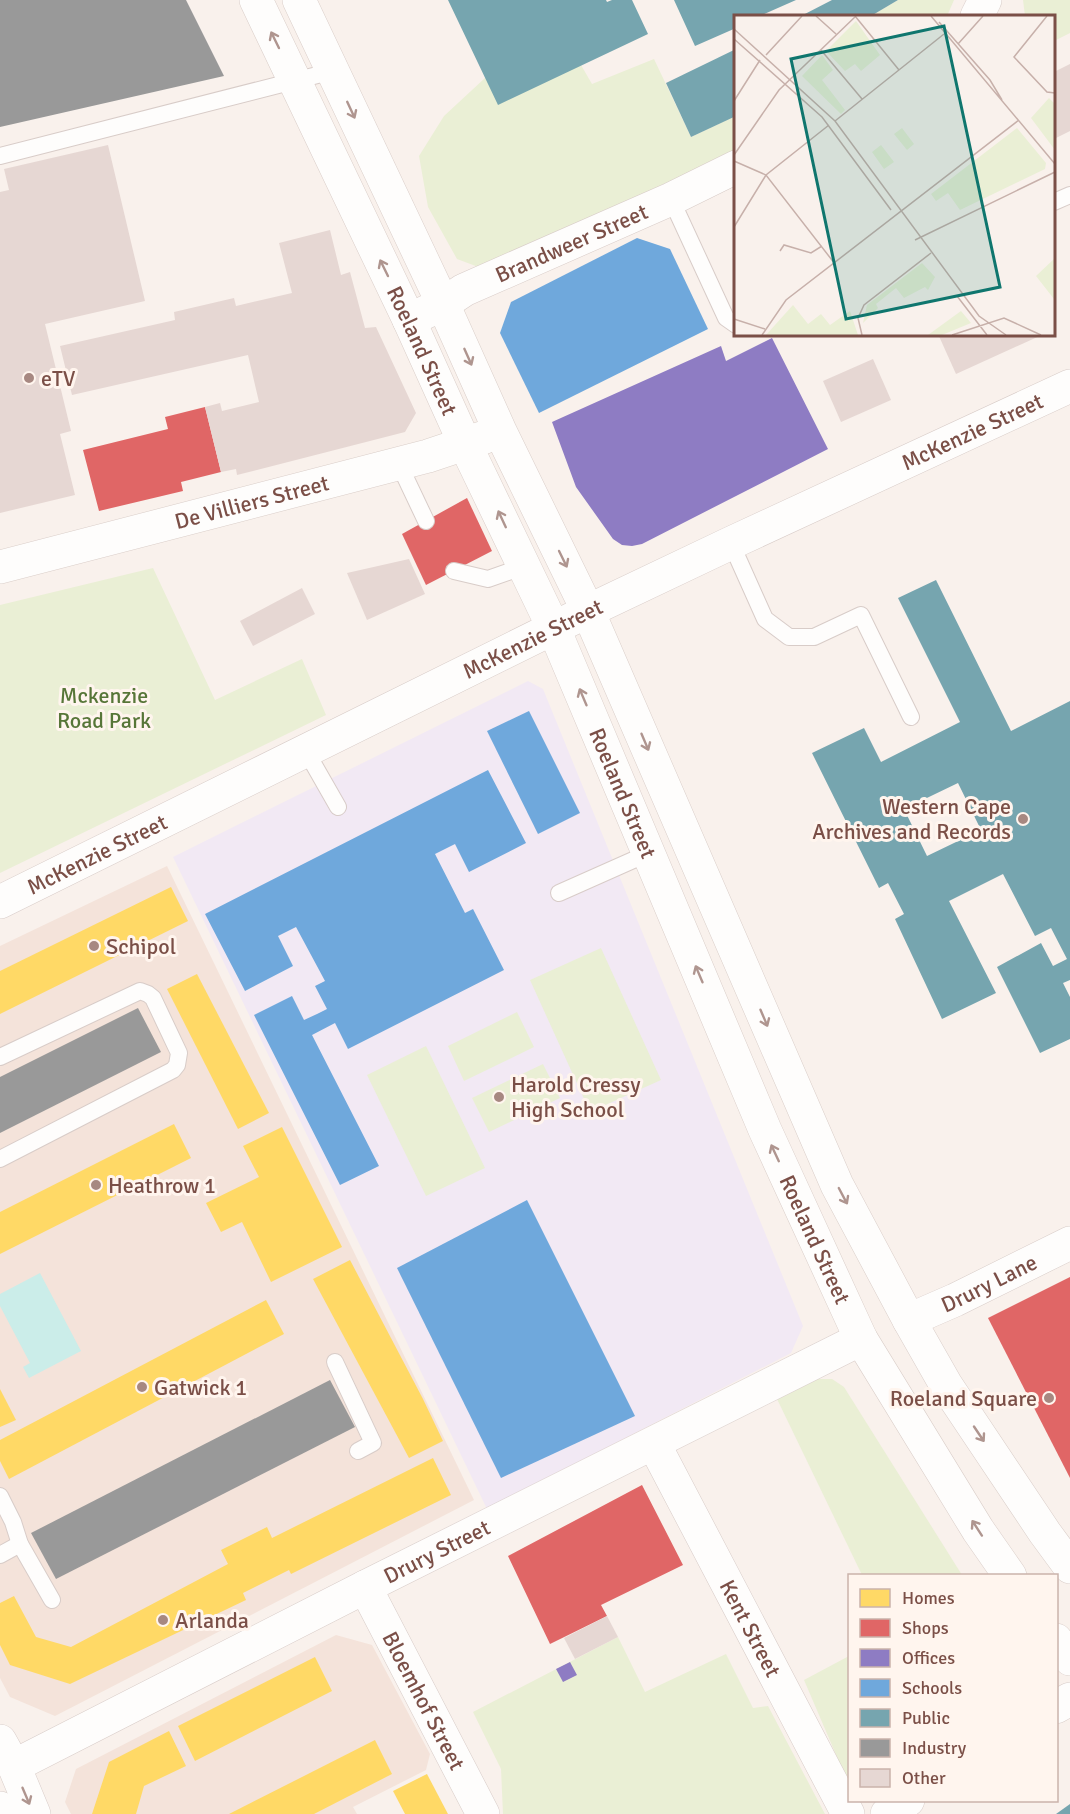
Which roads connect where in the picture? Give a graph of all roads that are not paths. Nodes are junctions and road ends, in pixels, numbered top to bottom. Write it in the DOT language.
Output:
graph roads {
  1 [pos="256,0"];
  2 [pos="299,0"];
  3 [pos="985,0"];
  4 [pos="978,15"];
  5 [pos="333,71"];
  6 [pos="295,81"];
  7 [pos="0,156"];
  8 [pos="734,167"];
  9 [pos="1070,195"];
  10 [pos="671,198"];
  11 [pos="1055,201"];
  12 [pos="443,304"];
  13 [pos="409,320"];
  14 [pos="734,324"];
  15 [pos="1068,391"];
  16 [pos="500,430"];
  17 [pos="465,444"];
  18 [pos="399,464"];
  19 [pos="426,521"];
  20 [pos="731,543"];
  21 [pos="525,566"];
  22 [pos="0,567"];
  23 [pos="454,571"];
  24 [pos="588,611"];
  25 [pos="554,629"];
  26 [pos="911,717"];
  27 [pos="306,751"];
  28 [pos="338,807"];
  29 [pos="649,853"];
  30 [pos="559,893"];
  31 [pos="0,902"];
  32 [pos="0,1057"];
  33 [pos="0,1159"];
  34 [pos="1070,1243"];
  35 [pos="909,1320"];
  36 [pos="861,1339"];
  37 [pos="335,1362"];
  38 [pos="654,1444"];
  39 [pos="358,1451"];
  40 [pos="0,1496"];
  41 [pos="20,1544"];
  42 [pos="0,1555"];
  43 [pos="1070,1567"];
  44 [pos="1009,1574"];
  45 [pos="365,1587"];
  46 [pos="52,1600"];
  47 [pos="1058,1643"];
  48 [pos="1070,1659"];
  49 [pos="7,1754"];
  50 [pos="906,1802"];
  51 [pos="0,1808"];
  52 [pos="4,1814"];
  53 [pos="34,1814"];
  54 [pos="483,1814"];
  55 [pos="848,1814"];
  56 [pos="887,1814"];
  6 -- 1 [label="main road, Roeland Street, one-way"];
  2 -- 5 [label="main road, Roeland Street"];
  3 -- 4 [label="main road"];
  5 -- 6 [label="lane"];
  5 -- 12 [label="main road, Roeland Street, one-way"];
  6 -- 7 [label="lane"];
  13 -- 6 [label="main road, Roeland Street, one-way"];
  8 -- 10 [label="main road, Brandweer Street"];
  9 -- 11 [label="lane"];
  10 -- 12 [label="main road, Brandweer Street"];
  10 -- 14 [label="lane"];
  12 -- 13 [label="main road, Brandweer Street"];
  12 -- 16 [label="main road, Roeland Street, one-way"];
  13 -- 17 [label="main road, Roeland Street"];
  15 -- 20 [label="main road, McKenzie Street"];
  16 -- 17 [label="main road, De Villiers Street"];
  16 -- 24 [label="main road, Roeland Street, one-way"];
  17 -- 18 [label="main road, De Villiers Street"];
  21 -- 17 [label="main road, Roeland Street, one-way"];
  18 -- 19 [label="lane"];
  18 -- 22 [label="main road, De Villiers Street"];
  20 -- 24 [label="main road, McKenzie Street"];
  20 -- 26 [label="lane"];
  21 -- 23 [label="lane"];
  21 -- 25 [label="main road, Roeland Street"];
  24 -- 25 [label="main road, McKenzie Street"];
  24 -- 35 [label="main road, Roeland Street, one-way"];
  25 -- 27 [label="main road, McKenzie Street"];
  29 -- 25 [label="main road, Roeland Street, one-way"];
  27 -- 28 [label="lane"];
  27 -- 31 [label="main road, McKenzie Street"];
  29 -- 30 [label="lane"];
  36 -- 29 [label="main road, Roeland Street, one-way"];
  32 -- 33 [label="lane"];
  34 -- 35 [label="main road, Drury Lane"];
  35 -- 43 [label="main road, Roeland Street, one-way"];
  36 -- 38 [label="main road, Drury Street"];
  44 -- 36 [label="main road, Roeland Street, one-way"];
  37 -- 39 [label="lane"];
  38 -- 45 [label="main road, Drury Street"];
  38 -- 55 [label="main road, Kent Street"];
  40 -- 41 [label="lane"];
  41 -- 42 [label="lane"];
  41 -- 46 [label="lane"];
  45 -- 49 [label="main road, Drury Street"];
  45 -- 54 [label="main road, Bloemhof Street"];
  47 -- 48 [label="main road"];
  49 -- 53 [label="main road, one-way"];
  50 -- 56 [label="main road"];
  51 -- 52 [label="main road"];
}
